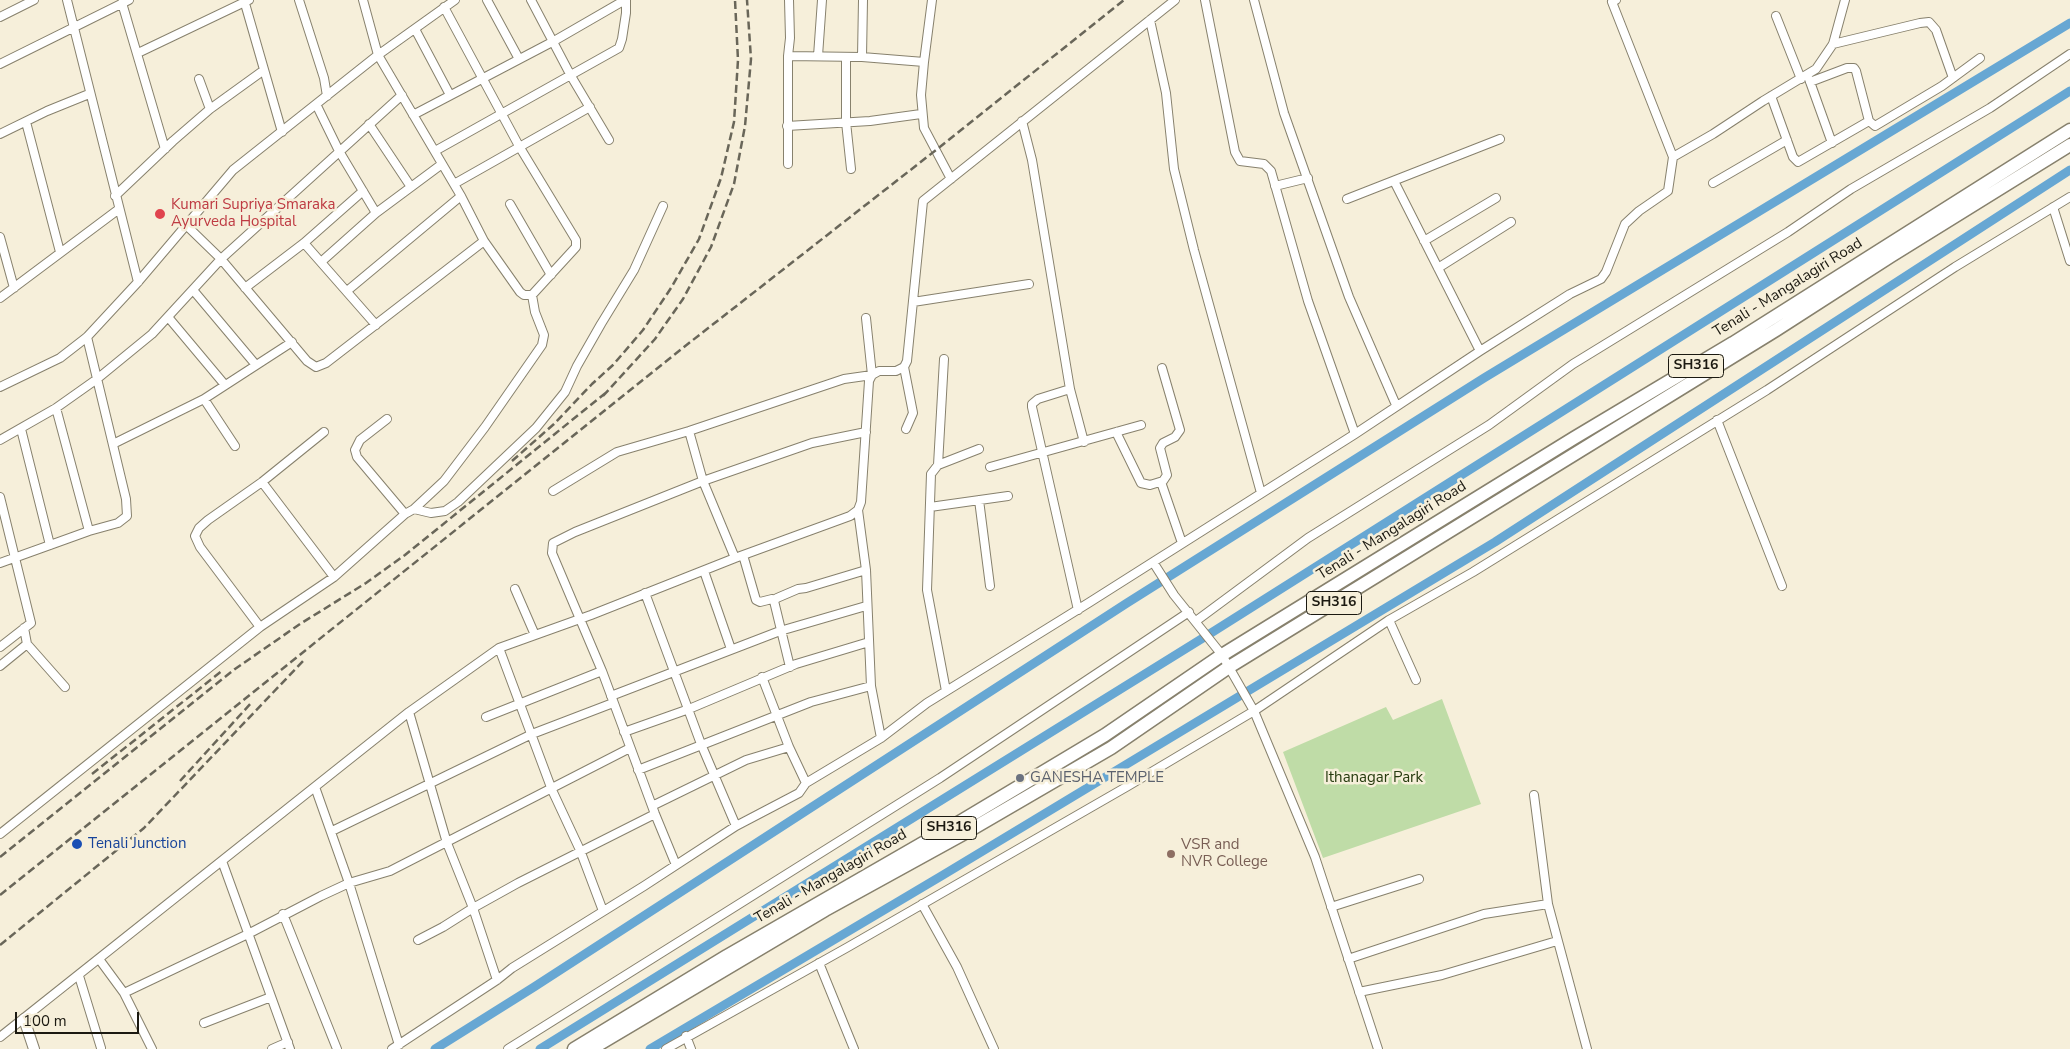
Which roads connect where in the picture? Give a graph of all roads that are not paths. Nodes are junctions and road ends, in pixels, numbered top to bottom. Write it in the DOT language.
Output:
graph roads {
  1 [pos="34,0"];
  2 [pos="67,0"];
  3 [pos="299,0"];
  4 [pos="363,0"];
  5 [pos="454,0"];
  6 [pos="487,0"];
  7 [pos="531,0"];
  8 [pos="625,0"];
  9 [pos="789,0"];
  10 [pos="822,0"];
  11 [pos="863,0"];
  12 [pos="932,0"];
  13 [pos="1176,0"];
  14 [pos="1205,0"];
  15 [pos="1254,0"];
  16 [pos="1616,0"];
  17 [pos="1845,0"];
  18 [pos="246,1"];
  19 [pos="126,2"];
  20 [pos="444,7"];
  21 [pos="1776,16"];
  22 [pos="0,17"];
  23 [pos="1150,20"];
  24 [pos="73,27"];
  25 [pos="414,29"];
  26 [pos="554,41"];
  27 [pos="1833,44"];
  28 [pos="138,53"];
  29 [pos="2070,54"];
  30 [pos="378,55"];
  31 [pos="788,56"];
  32 [pos="818,56"];
  33 [pos="862,57"];
  34 [pos="846,58"];
  35 [pos="1980,58"];
  36 [pos="519,59"];
  37 [pos="924,62"];
  38 [pos="0,64"];
  39 [pos="264,70"];
  40 [pos="571,76"];
  41 [pos="482,78"];
  42 [pos="1953,78"];
  43 [pos="199,79"];
  44 [pos="1806,79"];
  45 [pos="89,94"];
  46 [pos="402,95"];
  47 [pos="450,95"];
  48 [pos="327,96"];
  49 [pos="1771,96"];
  50 [pos="316,104"];
  51 [pos="590,107"];
  52 [pos="210,109"];
  53 [pos="502,114"];
  54 [pos="922,114"];
  55 [pos="414,115"];
  56 [pos="1022,121"];
  57 [pos="1869,121"];
  58 [pos="26,122"];
  59 [pos="846,122"];
  60 [pos="369,124"];
  61 [pos="787,126"];
  62 [pos="2070,130"];
  63 [pos="282,132"];
  64 [pos="0,134"];
  65 [pos="1500,139"];
  66 [pos="609,140"];
  67 [pos="1787,140"];
  68 [pos="1832,143"];
  69 [pos="2070,145"];
  70 [pos="519,146"];
  71 [pos="165,149"];
  72 [pos="339,150"];
  73 [pos="435,151"];
  74 [pos="1673,157"];
  75 [pos="442,164"];
  76 [pos="788,164"];
  77 [pos="851,169"];
  78 [pos="1308,178"];
  79 [pos="951,179"];
  80 [pos="1394,181"];
  81 [pos="1713,183"];
  82 [pos="454,184"];
  83 [pos="1275,186"];
  84 [pos="411,187"];
  85 [pos="363,191"];
  86 [pos="116,196"];
  87 [pos="461,196"];
  88 [pos="2070,197"];
  89 [pos="1347,198"];
  90 [pos="1496,198"];
  91 [pos="510,204"];
  92 [pos="663,206"];
  93 [pos="2053,207"];
  94 [pos="119,209"];
  95 [pos="376,213"];
  96 [pos="1511,222"];
  97 [pos="187,226"];
  98 [pos="0,238"];
  99 [pos="484,240"];
  100 [pos="1424,241"];
  101 [pos="304,242"];
  102 [pos="60,252"];
  103 [pos="220,259"];
  104 [pos="2070,261"];
  105 [pos="321,262"];
  106 [pos="1438,268"];
  107 [pos="551,275"];
  108 [pos="138,282"];
  109 [pos="1029,284"];
  110 [pos="14,288"];
  111 [pos="245,288"];
  112 [pos="193,290"];
  113 [pos="347,291"];
  114 [pos="532,295"];
  115 [pos="0,298"];
  116 [pos="913,302"];
  117 [pos="168,317"];
  118 [pos="866,318"];
  119 [pos="376,324"];
  120 [pos="87,336"];
  121 [pos="292,342"];
  122 [pos="1480,351"];
  123 [pos="944,359"];
  124 [pos="256,365"];
  125 [pos="904,368"];
  126 [pos="1162,368"];
  127 [pos="872,375"];
  128 [pos="97,379"];
  129 [pos="225,385"];
  130 [pos="0,387"];
  131 [pos="1070,389"];
  132 [pos="204,399"];
  133 [pos="1396,406"];
  134 [pos="56,408"];
  135 [pos="386,419"];
  136 [pos="1717,420"];
  137 [pos="1141,425"];
  138 [pos="21,429"];
  139 [pos="906,429"];
  140 [pos="689,431"];
  141 [pos="324,432"];
  142 [pos="866,432"];
  143 [pos="1116,432"];
  144 [pos="1355,434"];
  145 [pos="0,440"];
  146 [pos="1084,442"];
  147 [pos="113,444"];
  148 [pos="235,446"];
  149 [pos="980,448"];
  150 [pos="1042,453"];
  151 [pos="938,465"];
  152 [pos="990,467"];
  153 [pos="703,481"];
  154 [pos="262,482"];
  155 [pos="1161,482"];
  156 [pos="552,491"];
  157 [pos="1261,493"];
  158 [pos="1008,496"];
  159 [pos="0,497"];
  160 [pos="980,500"];
  161 [pos="930,507"];
  162 [pos="414,509"];
  163 [pos="858,510"];
  164 [pos="405,514"];
  165 [pos="89,531"];
  166 [pos="1182,543"];
  167 [pos="50,545"];
  168 [pos="739,556"];
  169 [pos="16,558"];
  170 [pos="1153,562"];
  171 [pos="0,563"];
  172 [pos="866,570"];
  173 [pos="704,571"];
  174 [pos="334,577"];
  175 [pos="990,586"];
  176 [pos="1782,586"];
  177 [pos="515,588"];
  178 [pos="645,593"];
  179 [pos="774,601"];
  180 [pos="866,606"];
  181 [pos="1078,610"];
  182 [pos="1189,612"];
  183 [pos="580,619"];
  184 [pos="1389,620"];
  185 [pos="1196,621"];
  186 [pos="24,628"];
  187 [pos="260,628"];
  188 [pos="780,631"];
  189 [pos="534,635"];
  190 [pos="869,642"];
  191 [pos="27,644"];
  192 [pos="0,647"];
  193 [pos="499,648"];
  194 [pos="731,649"];
  195 [pos="1218,651"];
  196 [pos="0,666"];
  197 [pos="790,667"];
  198 [pos="602,671"];
  199 [pos="673,672"];
  200 [pos="1232,672"];
  201 [pos="762,677"];
  202 [pos="1416,680"];
  203 [pos="871,686"];
  204 [pos="65,687"];
  205 [pos="946,691"];
  206 [pos="612,700"];
  207 [pos="520,703"];
  208 [pos="689,709"];
  209 [pos="1254,711"];
  210 [pos="409,712"];
  211 [pos="776,715"];
  212 [pos="486,717"];
  213 [pos="624,732"];
  214 [pos="532,734"];
  215 [pos="881,738"];
  216 [pos="701,744"];
  217 [pos="790,747"];
  218 [pos="630,748"];
  219 [pos="638,770"];
  220 [pos="714,775"];
  221 [pos="806,783"];
  222 [pos="429,785"];
  223 [pos="315,787"];
  224 [pos="552,790"];
  225 [pos="1534,795"];
  226 [pos="652,806"];
  227 [pos="655,814"];
  228 [pos="736,826"];
  229 [pos="332,832"];
  230 [pos="0,834"];
  231 [pos="447,842"];
  232 [pos="580,850"];
  233 [pos="222,861"];
  234 [pos="676,865"];
  235 [pos="1419,879"];
  236 [pos="349,884"];
  237 [pos="922,904"];
  238 [pos="1548,904"];
  239 [pos="1331,907"];
  240 [pos="473,908"];
  241 [pos="604,911"];
  242 [pos="283,914"];
  243 [pos="248,934"];
  244 [pos="418,940"];
  245 [pos="1557,941"];
  246 [pos="99,959"];
  247 [pos="1348,959"];
  248 [pos="819,963"];
  249 [pos="79,976"];
  250 [pos="498,980"];
  251 [pos="1359,992"];
  252 [pos="124,993"];
  253 [pos="271,996"];
  254 [pos="24,1018"];
  255 [pos="204,1024"];
  256 [pos="686,1036"];
  257 [pos="0,1037"];
  258 [pos="289,1046"];
  259 [pos="396,1047"];
  260 [pos="100,1048"];
  261 [pos="34,1049"];
  262 [pos="152,1049"];
  263 [pos="272,1049"];
  264 [pos="337,1049"];
  265 [pos="508,1049"];
  266 [pos="574,1049"];
  267 [pos="591,1049"];
  268 [pos="666,1049"];
  269 [pos="691,1049"];
  270 [pos="854,1049"];
  271 [pos="994,1049"];
  272 [pos="1378,1049"];
  273 [pos="1587,1049"];
  1 -- 22 [label="street"];
  2 -- 24 [label="street"];
  3 -- 48 [label="street"];
  4 -- 30 [label="street"];
  5 -- 20 [label="street"];
  6 -- 36 [label="street"];
  7 -- 26 [label="street"];
  8 -- 26 [label="street"];
  8 -- 40 [label="street"];
  9 -- 31 [label="street"];
  10 -- 32 [label="street"];
  11 -- 33 [label="street"];
  12 -- 37 [label="street"];
  13 -- 23 [label="street"];
  14 -- 83 [label="street"];
  15 -- 78 [label="street"];
  16 -- 74 [label="street"];
  17 -- 27 [label="street"];
  18 -- 28 [label="street"];
  18 -- 39 [label="street"];
  19 -- 24 [label="street"];
  19 -- 28 [label="street"];
  20 -- 25 [label="street"];
  20 -- 41 [label="street"];
  21 -- 44 [label="street"];
  23 -- 56 [label="street"];
  23 -- 157 [label="street"];
  24 -- 38 [label="street"];
  24 -- 45 [label="street"];
  25 -- 30 [label="street"];
  25 -- 47 [label="street"];
  26 -- 36 [label="street"];
  26 -- 40 [label="street"];
  27 -- 42 [label="street"];
  27 -- 44 [label="street"];
  28 -- 71 [label="street"];
  29 -- 185 [label="street"];
  30 -- 46 [label="street"];
  30 -- 48 [label="street"];
  31 -- 32 [label="street"];
  31 -- 61 [label="street"];
  32 -- 34 [label="street"];
  33 -- 34 [label="street"];
  33 -- 37 [label="street"];
  34 -- 59 [label="street"];
  35 -- 42 [label="street"];
  36 -- 41 [label="street"];
  37 -- 54 [label="street"];
  39 -- 52 [label="street"];
  39 -- 63 [label="street"];
  40 -- 51 [label="street"];
  40 -- 53 [label="street"];
  41 -- 47 [label="street"];
  41 -- 53 [label="street"];
  42 -- 57 [label="street"];
  43 -- 52 [label="street"];
  44 -- 49 [label="street"];
  44 -- 57 [label="street"];
  44 -- 68 [label="street"];
  45 -- 58 [label="street"];
  45 -- 86 [label="street"];
  46 -- 55 [label="street"];
  46 -- 60 [label="street"];
  47 -- 55 [label="street"];
  48 -- 50 [label="street"];
  49 -- 67 [label="street"];
  49 -- 74 [label="street"];
  50 -- 63 [label="street"];
  50 -- 72 [label="street"];
  51 -- 66 [label="street"];
  51 -- 70 [label="street"];
  52 -- 71 [label="street"];
  53 -- 70 [label="street"];
  53 -- 73 [label="street"];
  54 -- 59 [label="street"];
  54 -- 79 [label="street"];
  55 -- 73 [label="street"];
  56 -- 79 [label="street"];
  56 -- 131 [label="street"];
  57 -- 68 [label="street"];
  58 -- 64 [label="street"];
  58 -- 102 [label="street"];
  59 -- 61 [label="street"];
  59 -- 77 [label="street"];
  60 -- 72 [label="street"];
  60 -- 84 [label="street"];
  61 -- 76 [label="street"];
  62 -- 195 [label="main road, Tenali - Mangalagiri Road / SH316"];
  63 -- 97 [label="street"];
  65 -- 80 [label="street"];
  67 -- 68 [label="street"];
  67 -- 81 [label="street"];
  69 -- 200 [label="main road, Tenali - Mangalagiri Road / SH316"];
  70 -- 82 [label="street"];
  70 -- 107 [label="street"];
  71 -- 86 [label="street"];
  72 -- 85 [label="street"];
  72 -- 103 [label="street"];
  73 -- 75 [label="street"];
  74 -- 122 [label="street"];
  75 -- 82 [label="street"];
  75 -- 84 [label="street"];
  78 -- 83 [label="street"];
  78 -- 133 [label="street"];
  79 -- 116 [label="street"];
  80 -- 89 [label="street"];
  80 -- 100 [label="street"];
  82 -- 87 [label="street"];
  83 -- 144 [label="street"];
  84 -- 95 [label="street"];
  85 -- 95 [label="street"];
  85 -- 101 [label="street"];
  86 -- 94 [label="street"];
  87 -- 99 [label="street"];
  87 -- 113 [label="street"];
  88 -- 93 [label="street"];
  90 -- 100 [label="street"];
  91 -- 107 [label="street"];
  92 -- 162 [label="street"];
  93 -- 104 [label="street"];
  93 -- 136 [label="street"];
  94 -- 102 [label="street"];
  94 -- 108 [label="street"];
  95 -- 105 [label="street"];
  96 -- 106 [label="street"];
  97 -- 103 [label="street"];
  97 -- 108 [label="street"];
  98 -- 110 [label="street"];
  99 -- 114 [label="street"];
  99 -- 119 [label="street"];
  100 -- 106 [label="street"];
  101 -- 105 [label="street"];
  101 -- 111 [label="street"];
  102 -- 110 [label="street"];
  103 -- 111 [label="street"];
  103 -- 112 [label="street"];
  105 -- 113 [label="street"];
  106 -- 122 [label="street"];
  107 -- 114 [label="street"];
  108 -- 120 [label="street"];
  109 -- 116 [label="street"];
  110 -- 115 [label="street"];
  111 -- 121 [label="street"];
  112 -- 117 [label="street"];
  112 -- 124 [label="street"];
  113 -- 119 [label="street"];
  114 -- 162 [label="street"];
  116 -- 125 [label="street"];
  117 -- 128 [label="street"];
  117 -- 129 [label="street"];
  118 -- 127 [label="street"];
  119 -- 121 [label="street"];
  120 -- 128 [label="street"];
  120 -- 130 [label="street"];
  121 -- 124 [label="street"];
  122 -- 133 [label="street"];
  123 -- 151 [label="street"];
  124 -- 129 [label="street"];
  125 -- 127 [label="street"];
  125 -- 139 [label="street"];
  126 -- 155 [label="street"];
  127 -- 140 [label="street"];
  127 -- 142 [label="street"];
  128 -- 134 [label="street"];
  128 -- 147 [label="street"];
  129 -- 132 [label="street"];
  131 -- 146 [label="street"];
  131 -- 150 [label="street"];
  132 -- 147 [label="street"];
  132 -- 148 [label="street"];
  133 -- 144 [label="street"];
  134 -- 138 [label="street"];
  134 -- 165 [label="street"];
  135 -- 164 [label="street"];
  136 -- 176 [label="street"];
  136 -- 184 [label="street"];
  137 -- 143 [label="street"];
  138 -- 145 [label="street"];
  138 -- 167 [label="street"];
  140 -- 153 [label="street"];
  140 -- 156 [label="street"];
  141 -- 154 [label="street"];
  142 -- 153 [label="street"];
  142 -- 163 [label="street"];
  143 -- 146 [label="street"];
  143 -- 155 [label="street"];
  144 -- 157 [label="street"];
  146 -- 150 [label="street"];
  147 -- 165 [label="street"];
  149 -- 151 [label="street"];
  150 -- 152 [label="street"];
  150 -- 181 [label="street"];
  151 -- 161 [label="street"];
  153 -- 168 [label="street"];
  153 -- 183 [label="street"];
  154 -- 174 [label="street"];
  154 -- 187 [label="street"];
  155 -- 166 [label="street"];
  157 -- 166 [label="street"];
  158 -- 160 [label="street"];
  159 -- 169 [label="street"];
  160 -- 161 [label="street"];
  160 -- 175 [label="street"];
  161 -- 205 [label="street"];
  162 -- 164 [label="street"];
  163 -- 168 [label="street"];
  163 -- 172 [label="street"];
  164 -- 174 [label="street"];
  165 -- 167 [label="street"];
  166 -- 170 [label="street"];
  167 -- 169 [label="street"];
  168 -- 173 [label="street"];
  168 -- 179 [label="street"];
  169 -- 171 [label="street"];
  169 -- 186 [label="street"];
  170 -- 181 [label="street"];
  170 -- 182 [label="street"];
  172 -- 179 [label="street"];
  172 -- 180 [label="street"];
  173 -- 178 [label="street"];
  173 -- 194 [label="street"];
  174 -- 187 [label="street"];
  177 -- 189 [label="street"];
  178 -- 183 [label="street"];
  178 -- 199 [label="street"];
  179 -- 188 [label="street"];
  180 -- 188 [label="street"];
  180 -- 190 [label="street"];
  181 -- 205 [label="street"];
  182 -- 185 [label="street"];
  182 -- 265 [label="street"];
  183 -- 189 [label="street"];
  183 -- 198 [label="street"];
  184 -- 202 [label="street"];
  184 -- 209 [label="street"];
  185 -- 195 [label="street"];
  186 -- 191 [label="street"];
  186 -- 192 [label="street"];
  187 -- 230 [label="street"];
  188 -- 194 [label="street"];
  188 -- 197 [label="street"];
  189 -- 193 [label="street"];
  190 -- 197 [label="street"];
  190 -- 203 [label="street"];
  191 -- 196 [label="street"];
  191 -- 204 [label="street"];
  193 -- 207 [label="street"];
  193 -- 210 [label="street"];
  194 -- 199 [label="street"];
  195 -- 200 [label="street"];
  195 -- 266 [label="main road, Tenali - Mangalagiri Road / SH316"];
  197 -- 201 [label="street"];
  198 -- 206 [label="street"];
  198 -- 207 [label="street"];
  199 -- 206 [label="street"];
  199 -- 208 [label="street"];
  200 -- 209 [label="street"];
  200 -- 267 [label="main road, Tenali - Mangalagiri Road / SH316"];
  201 -- 208 [label="street"];
  201 -- 211 [label="street"];
  203 -- 211 [label="street"];
  203 -- 215 [label="street"];
  205 -- 215 [label="street"];
  206 -- 213 [label="street"];
  206 -- 214 [label="street"];
  207 -- 212 [label="street"];
  207 -- 214 [label="street"];
  208 -- 213 [label="street"];
  208 -- 216 [label="street"];
  209 -- 237 [label="street"];
  209 -- 239 [label="street"];
  210 -- 222 [label="street"];
  210 -- 223 [label="street"];
  211 -- 216 [label="street"];
  211 -- 217 [label="street"];
  213 -- 218 [label="street"];
  214 -- 222 [label="street"];
  214 -- 224 [label="street"];
  215 -- 221 [label="street"];
  216 -- 219 [label="street"];
  216 -- 220 [label="street"];
  217 -- 220 [label="street"];
  217 -- 221 [label="street"];
  218 -- 219 [label="street"];
  218 -- 224 [label="street"];
  219 -- 226 [label="street"];
  220 -- 226 [label="street"];
  220 -- 228 [label="street"];
  221 -- 228 [label="street"];
  222 -- 229 [label="street"];
  222 -- 231 [label="street"];
  223 -- 229 [label="street"];
  223 -- 233 [label="street"];
  224 -- 231 [label="street"];
  224 -- 232 [label="street"];
  225 -- 238 [label="street"];
  226 -- 227 [label="street"];
  227 -- 232 [label="street"];
  227 -- 234 [label="street"];
  228 -- 234 [label="street"];
  229 -- 236 [label="street"];
  231 -- 236 [label="street"];
  231 -- 240 [label="street"];
  232 -- 240 [label="street"];
  232 -- 241 [label="street"];
  233 -- 243 [label="street"];
  233 -- 246 [label="street"];
  234 -- 241 [label="street"];
  235 -- 239 [label="street"];
  236 -- 242 [label="street"];
  236 -- 259 [label="street"];
  237 -- 248 [label="street"];
  237 -- 271 [label="street"];
  238 -- 245 [label="street"];
  238 -- 247 [label="street"];
  239 -- 247 [label="street"];
  240 -- 244 [label="street"];
  240 -- 250 [label="street"];
  241 -- 250 [label="street"];
  242 -- 243 [label="street"];
  242 -- 264 [label="street"];
  243 -- 252 [label="street"];
  243 -- 253 [label="street"];
  245 -- 251 [label="street"];
  245 -- 273 [label="street"];
  246 -- 249 [label="street"];
  246 -- 252 [label="street"];
  247 -- 251 [label="street"];
  248 -- 256 [label="street"];
  248 -- 270 [label="street"];
  249 -- 254 [label="street"];
  249 -- 260 [label="street"];
  250 -- 259 [label="street"];
  251 -- 272 [label="street"];
  252 -- 262 [label="street"];
  253 -- 255 [label="street"];
  253 -- 258 [label="street"];
  254 -- 257 [label="street"];
  254 -- 261 [label="street"];
  256 -- 268 [label="street"];
  256 -- 269 [label="street"];
  258 -- 263 [label="street"];
}
